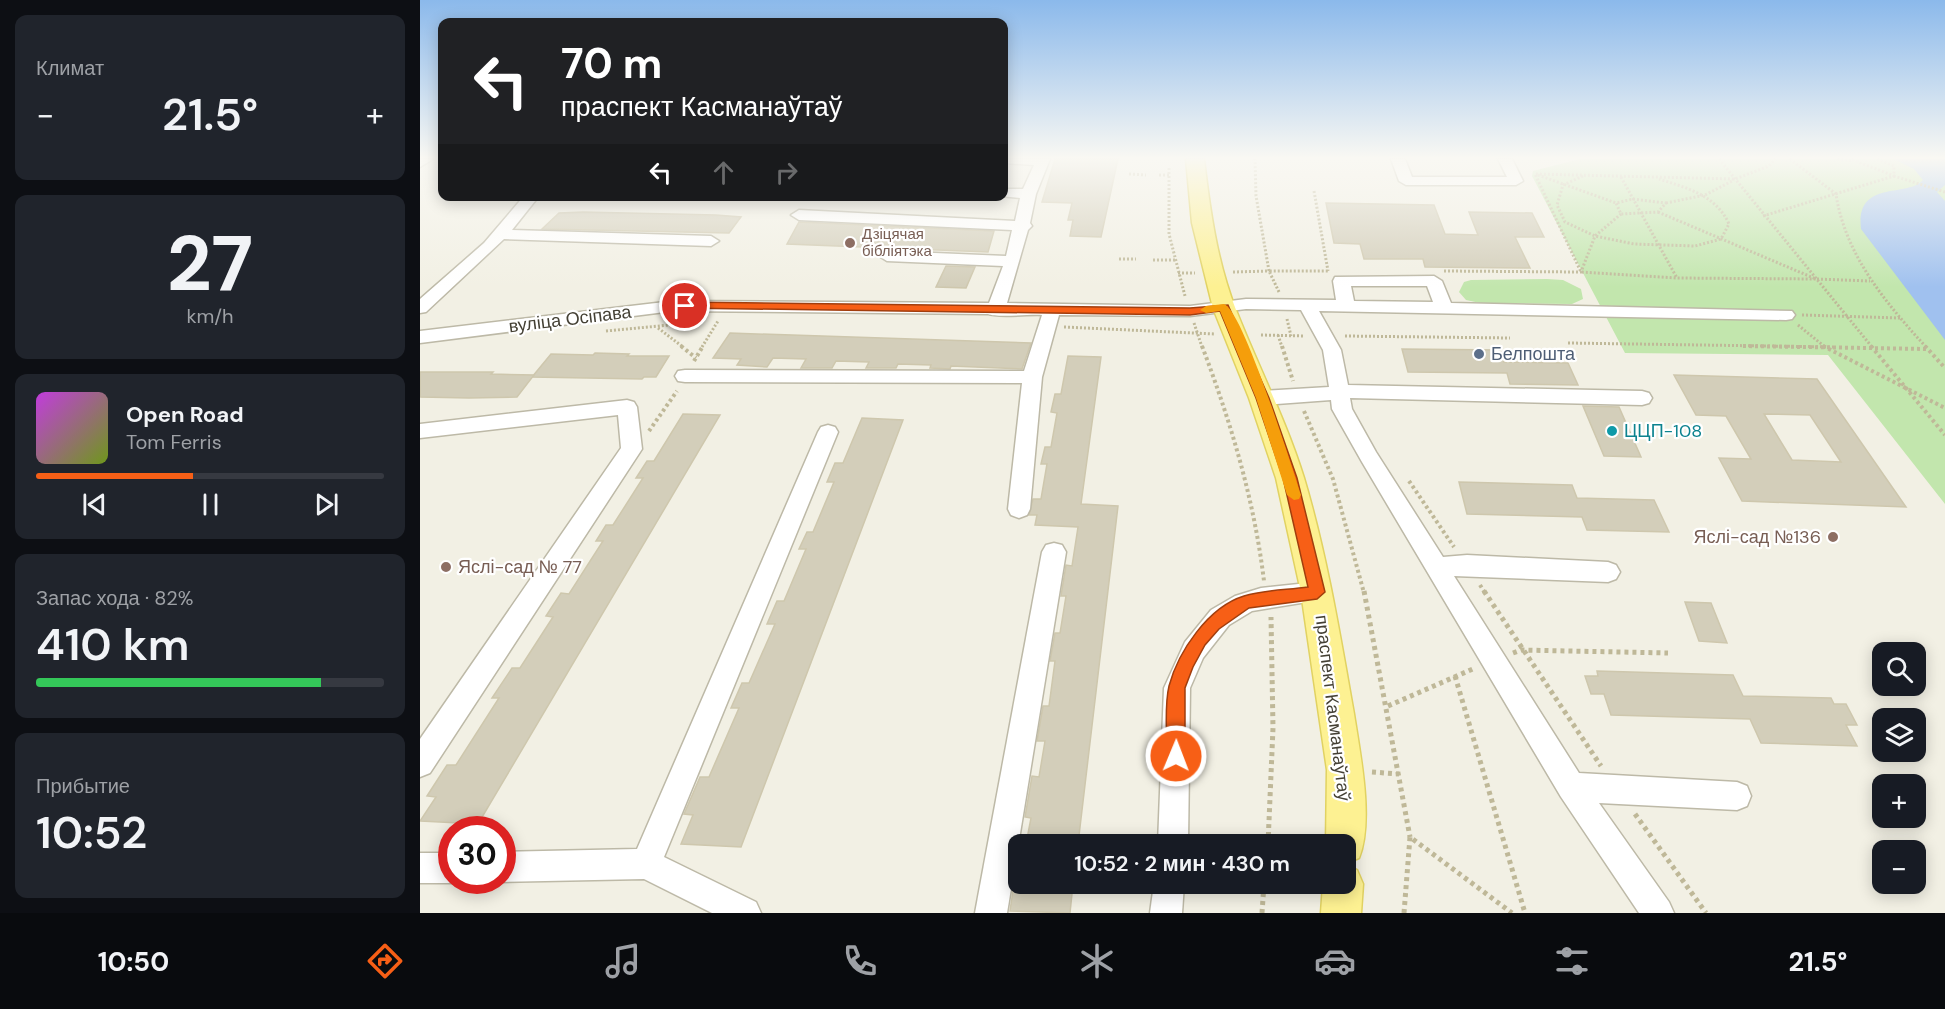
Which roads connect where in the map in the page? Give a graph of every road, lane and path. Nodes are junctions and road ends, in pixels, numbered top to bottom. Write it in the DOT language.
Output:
graph roads {
  1 [pos="527,202"];
  2 [pos="1028,202"];
  3 [pos="1169,202"];
  4 [pos="1200,202"];
  5 [pos="1257,202"];
  6 [pos="1316,202"];
  7 [pos="1548,202"];
  8 [pos="1558,202"];
  9 [pos="1612,202"];
  10 [pos="1622,202"];
  11 [pos="1634,202"];
  12 [pos="1655,202"];
  13 [pos="1673,202"];
  14 [pos="1712,202"];
  15 [pos="1752,202"];
  16 [pos="1811,202"];
  17 [pos="1836,202"];
  18 [pos="1616,203"];
  19 [pos="1666,203"];
  20 [pos="1658,212"];
  21 [pos="1641,214"];
  22 [pos="799,215"];
  23 [pos="1763,216"];
  24 [pos="1024,226"];
  25 [pos="500,234"];
  26 [pos="1721,239"];
  27 [pos="711,241"];
  28 [pos="1658,245"];
  29 [pos="887,256"];
  30 [pos="1119,259"];
  31 [pos="1136,259"];
  32 [pos="1153,260"];
  33 [pos="1175,260"];
  34 [pos="1013,261"];
  35 [pos="1328,271"];
  36 [pos="1233,272"];
  37 [pos="1178,273"];
  38 [pos="1195,273"];
  39 [pos="1677,278"];
  40 [pos="1816,279"];
  41 [pos="1870,281"];
  42 [pos="1188,303"];
  43 [pos="1307,305"];
  44 [pos="1346,306"];
  45 [pos="420,308"];
  46 [pos="1224,308"];
  47 [pos="1444,308"];
  48 [pos="995,311"];
  49 [pos="1786,315"];
  50 [pos="1848,316"];
  51 [pos="1049,318"];
  52 [pos="1901,318"];
  53 [pos="730,320"];
  54 [pos="709,321"];
  55 [pos="700,322"];
  56 [pos="657,327"];
  57 [pos="601,332"];
  58 [pos="1218,334"];
  59 [pos="1261,335"];
  60 [pos="1278,335"];
  61 [pos="1305,336"];
  62 [pos="1344,336"];
  63 [pos="420,337"];
  64 [pos="1510,338"];
  65 [pos="1568,343"];
  66 [pos="1824,347"];
  67 [pos="1873,348"];
  68 [pos="1927,349"];
  69 [pos="696,358"];
  70 [pos="1945,368"];
  71 [pos="685,376"];
  72 [pos="1032,377"];
  73 [pos="1295,388"];
  74 [pos="1910,390"];
  75 [pos="1340,393"];
  76 [pos="1263,398"];
  77 [pos="1642,398"];
  78 [pos="1300,403"];
  79 [pos="1945,408"];
  80 [pos="420,431"];
  81 [pos="828,432"];
  82 [pos="1945,435"];
  83 [pos="1403,473"];
  84 [pos="1019,509"];
  85 [pos="1054,552"];
  86 [pos="1467,565"];
  87 [pos="1439,567"];
  88 [pos="1608,572"];
  89 [pos="1317,592"];
  90 [pos="1521,650"];
  91 [pos="1668,653"];
  92 [pos="1495,660"];
  93 [pos="1455,676"];
  94 [pos="1388,706"];
  95 [pos="420,763"];
  96 [pos="1571,787"];
  97 [pos="1616,789"];
  98 [pos="1737,796"];
  99 [pos="1173,834"];
  100 [pos="1345,834"];
  101 [pos="1410,837"];
  102 [pos="646,864"];
  103 [pos="516,867"];
  104 [pos="420,868"];
  105 [pos="438,868"];
  106 [pos="1168,894"];
  107 [pos="1263,894"];
  108 [pos="1342,894"];
  109 [pos="745,913"];
  110 [pos="991,913"];
  111 [pos="1166,913"];
  112 [pos="1262,913"];
  113 [pos="1341,913"];
  114 [pos="1404,913"];
  115 [pos="1512,913"];
  116 [pos="1525,913"];
  117 [pos="1658,913"];
  118 [pos="1706,913"];
  1 -- 25 [label="street"];
  2 -- 24 [label="street"];
  3 -- 33 [label="path"];
  4 -- 46 [label="main road, праспект Касманаўтаў"];
  5 -- 36 [label="path"];
  6 -- 35 [label="path"];
  7 -- 39 [label="path"];
  8 -- 28 [label="path"];
  9 -- 18 [label="path"];
  10 -- 18 [label="path"];
  11 -- 21 [label="path"];
  12 -- 19 [label="path"];
  13 -- 19 [label="path"];
  14 -- 26 [label="path"];
  15 -- 23 [label="path"];
  16 -- 23 [label="path"];
  17 -- 41 [label="path"];
  18 -- 21 [label="path"];
  19 -- 20 [label="path"];
  20 -- 21 [label="path"];
  20 -- 26 [label="path"];
  21 -- 28 [label="path"];
  22 -- 24 [label="street"];
  23 -- 40 [label="path"];
  24 -- 34 [label="street"];
  25 -- 27 [label="street"];
  25 -- 45 [label="street"];
  26 -- 28 [label="path"];
  26 -- 40 [label="path"];
  28 -- 39 [label="path"];
  29 -- 34 [label="street"];
  30 -- 31 [label="path"];
  32 -- 33 [label="path"];
  33 -- 37 [label="path"];
  34 -- 48 [label="street"];
  37 -- 38 [label="path"];
  37 -- 42 [label="path"];
  39 -- 40 [label="path"];
  40 -- 41 [label="path"];
  40 -- 50 [label="path"];
  41 -- 52 [label="path"];
  43 -- 44 [label="street, вуліца Осіпава"];
  43 -- 46 [label="street, вуліца Осіпава"];
  43 -- 75 [label="street"];
  44 -- 47 [label="street, вуліца Осіпава"];
  44 -- 47 [label="street"];
  46 -- 51 [label="street, вуліца Осіпава"];
  46 -- 76 [label="main road, праспект Касманаўтаў"];
  47 -- 49 [label="street, вуліца Осіпава"];
  48 -- 51 [label="street, вуліца Осіпава"];
  48 -- 63 [label="street, вуліца Осіпава"];
  49 -- 50 [label="path"];
  49 -- 66 [label="path"];
  50 -- 52 [label="path"];
  50 -- 67 [label="path"];
  51 -- 58 [label="path"];
  51 -- 72 [label="street"];
  52 -- 68 [label="path"];
  53 -- 54 [label="path"];
  55 -- 56 [label="path"];
  56 -- 57 [label="path"];
  56 -- 69 [label="path"];
  59 -- 60 [label="path"];
  60 -- 61 [label="path"];
  60 -- 73 [label="path"];
  62 -- 64 [label="path"];
  65 -- 66 [label="path"];
  66 -- 67 [label="path"];
  66 -- 74 [label="path"];
  67 -- 68 [label="path"];
  67 -- 74 [label="path"];
  68 -- 70 [label="path"];
  71 -- 72 [label="street"];
  72 -- 84 [label="street"];
  74 -- 79 [label="path"];
  74 -- 82 [label="path"];
  75 -- 76 [label="street"];
  75 -- 77 [label="street"];
  75 -- 87 [label="street"];
  76 -- 89 [label="main road, праспект Касманаўтаў"];
  78 -- 94 [label="path"];
  80 -- 95 [label="street"];
  81 -- 102 [label="street"];
  83 -- 86 [label="path"];
  85 -- 110 [label="street"];
  86 -- 87 [label="street"];
  86 -- 88 [label="street"];
  86 -- 90 [label="path"];
  87 -- 92 [label="street"];
  89 -- 99 [label="street"];
  89 -- 100 [label="main road, праспект Касманаўтаў"];
  90 -- 91 [label="path"];
  90 -- 92 [label="path"];
  90 -- 97 [label="path"];
  92 -- 93 [label="path"];
  92 -- 96 [label="street"];
  93 -- 94 [label="path"];
  93 -- 116 [label="path"];
  94 -- 101 [label="path"];
  96 -- 97 [label="street"];
  96 -- 117 [label="street"];
  97 -- 98 [label="street"];
  97 -- 118 [label="path"];
  101 -- 114 [label="path"];
  101 -- 115 [label="path"];
  102 -- 103 [label="street"];
  102 -- 109 [label="street"];
  104 -- 105 [label="street"];
  106 -- 111 [label="street"];
  107 -- 112 [label="path"];
  108 -- 113 [label="main road"];
}
